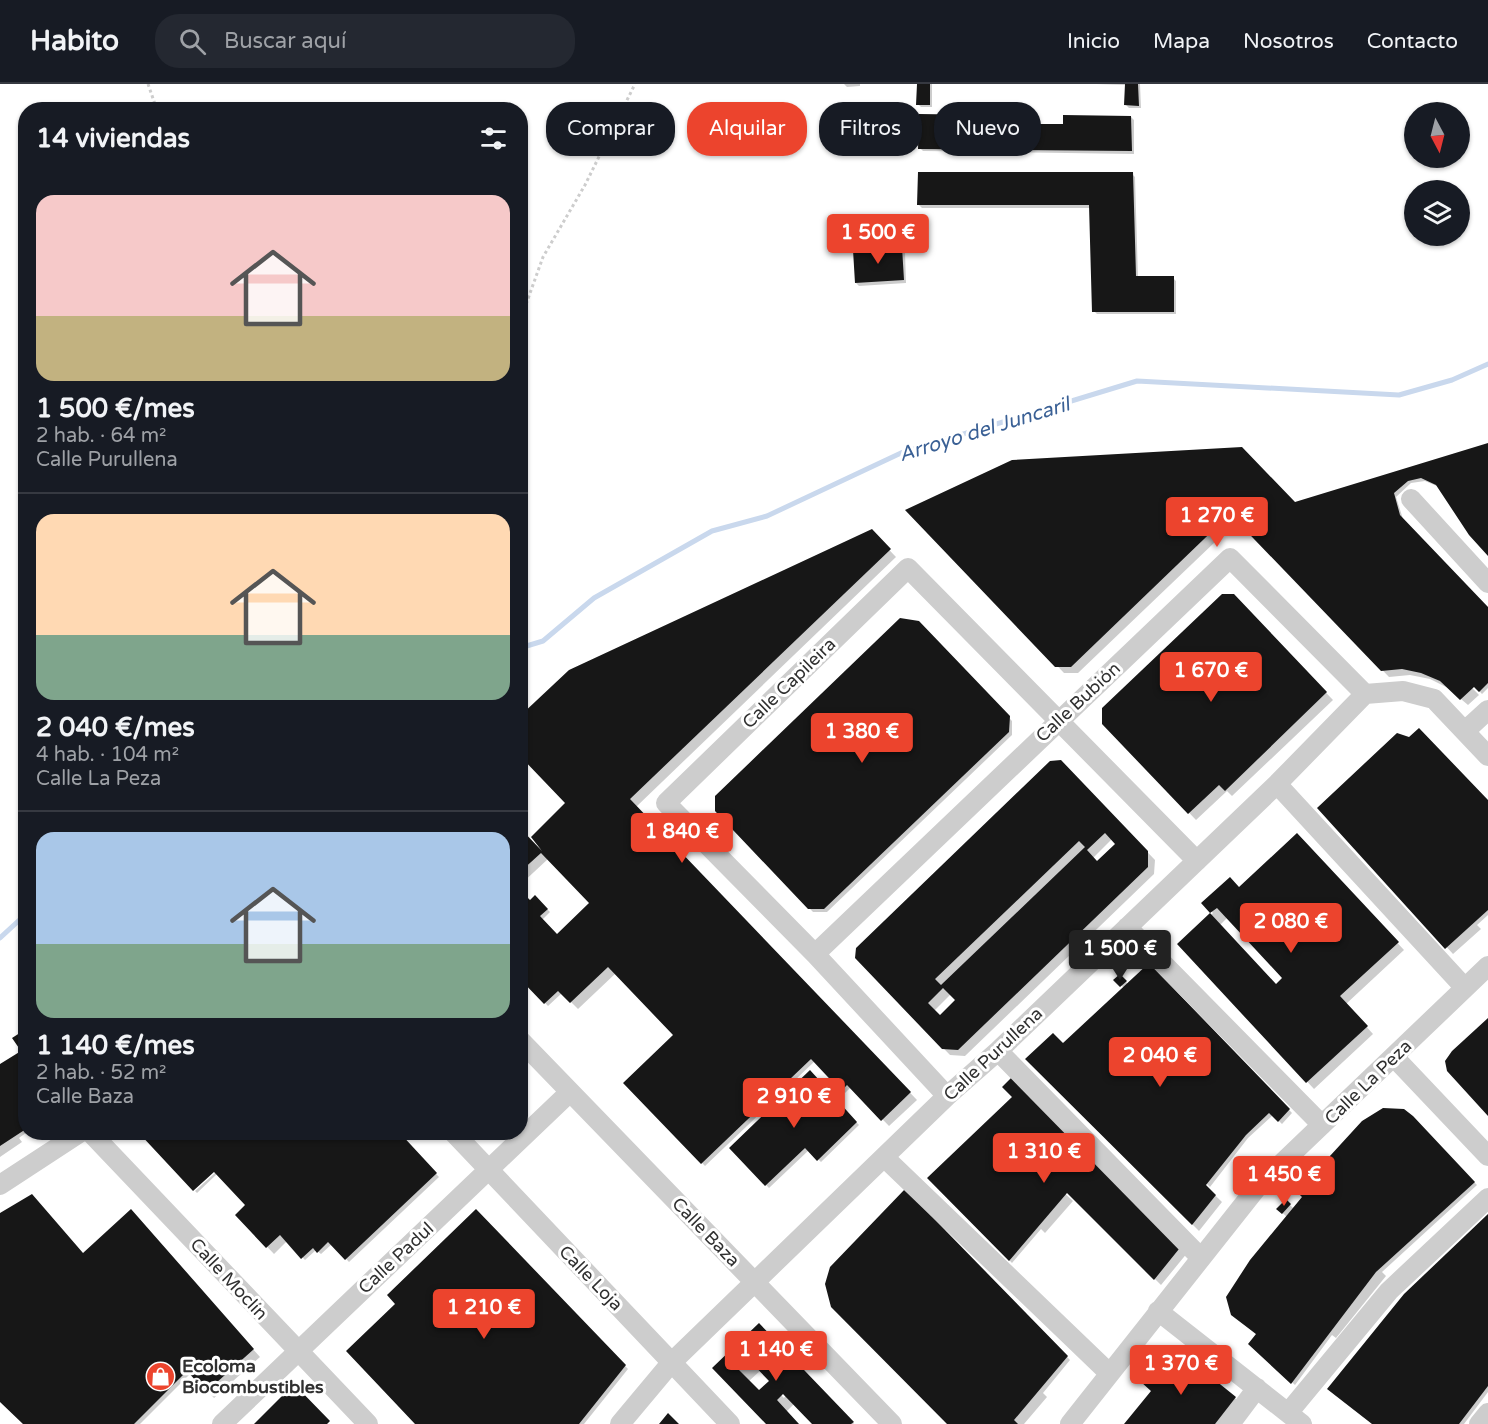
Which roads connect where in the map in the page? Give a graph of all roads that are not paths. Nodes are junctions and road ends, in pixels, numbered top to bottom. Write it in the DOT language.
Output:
graph roads {
  1 [pos="1411,499"];
  2 [pos="1488,583"];
  3 [pos="1365,694"];
  4 [pos="1488,710"];
  5 [pos="1057,721"];
  6 [pos="1465,731"];
  7 [pos="1488,756"];
  8 [pos="1276,784"];
  9 [pos="1197,861"];
  10 [pos="1127,927"];
  11 [pos="815,954"];
  12 [pos="1488,966"];
  13 [pos="1465,988"];
  14 [pos="528,1048"];
  15 [pos="998,1051"];
  16 [pos="1394,1057"];
  17 [pos="570,1092"];
  18 [pos="947,1096"];
  19 [pos="1322,1125"];
  20 [pos="528,1133"];
  21 [pos="69,1140"];
  22 [pos="98,1140"];
  23 [pos="460,1140"];
  24 [pos="521,1140"];
  25 [pos="1487,1151"];
  26 [pos="884,1157"];
  27 [pos="489,1171"];
  28 [pos="0,1185"];
  29 [pos="1488,1198"];
  30 [pos="1201,1258"];
  31 [pos="755,1282"];
  32 [pos="1158,1311"];
  33 [pos="296,1350"];
  34 [pos="671,1363"];
  35 [pos="1109,1373"];
  36 [pos="1257,1388"];
  37 [pos="1488,1413"];
  38 [pos="1295,1419"];
  39 [pos="222,1424"];
  40 [pos="368,1424"];
  41 [pos="620,1424"];
  42 [pos="730,1424"];
  43 [pos="892,1424"];
  44 [pos="1070,1424"];
  45 [pos="1230,1424"];
  46 [pos="1479,1424"];
  1 -- 2 [label="street"];
  3 -- 5 [label="street, Calle Bubión"];
  3 -- 6 [label="street"];
  3 -- 8 [label="street, Calle Purullena"];
  4 -- 6 [label="street"];
  5 -- 9 [label="street, Calle Capileira"];
  5 -- 11 [label="street, Calle Bubión"];
  5 -- 11 [label="street, Calle Capileira"];
  6 -- 7 [label="street"];
  8 -- 9 [label="street, Calle Purullena"];
  8 -- 13 [label="street"];
  9 -- 10 [label="street, Calle Purullena"];
  10 -- 15 [label="street, Calle Purullena"];
  10 -- 19 [label="street"];
  11 -- 18 [label="street, Calle Capileira"];
  12 -- 13 [label="street, Calle La Peza"];
  13 -- 16 [label="street, Calle La Peza"];
  14 -- 17 [label="street, Calle Baza"];
  15 -- 18 [label="street, Calle Purullena"];
  15 -- 30 [label="street"];
  16 -- 19 [label="street, Calle La Peza"];
  16 -- 25 [label="street"];
  17 -- 20 [label="street, Calle Padul"];
  17 -- 31 [label="street, Calle Baza"];
  18 -- 26 [label="street, Calle Purullena"];
  19 -- 30 [label="street, Calle La Peza"];
  21 -- 28 [label="street"];
  22 -- 33 [label="street, Calle Moclín"];
  23 -- 27 [label="street, Calle Loja"];
  24 -- 27 [label="street, Calle Padul"];
  26 -- 31 [label="street, Calle Purullena"];
  26 -- 35 [label="street"];
  27 -- 33 [label="street, Calle Padul"];
  27 -- 34 [label="street, Calle Loja"];
  29 -- 38 [label="street"];
  30 -- 32 [label="street, Calle La Peza"];
  31 -- 34 [label="street, Calle Purullena"];
  31 -- 43 [label="street, Calle Baza"];
  32 -- 35 [label="street, Calle La Peza"];
  32 -- 36 [label="street"];
  33 -- 39 [label="street, Calle Padul"];
  33 -- 40 [label="street, Calle Moclín"];
  34 -- 41 [label="street, Calle Purullena"];
  34 -- 42 [label="street, Calle Loja"];
  35 -- 44 [label="street, Calle La Peza"];
  36 -- 38 [label="street"];
  36 -- 45 [label="street"];
  37 -- 46 [label="street"];
}
